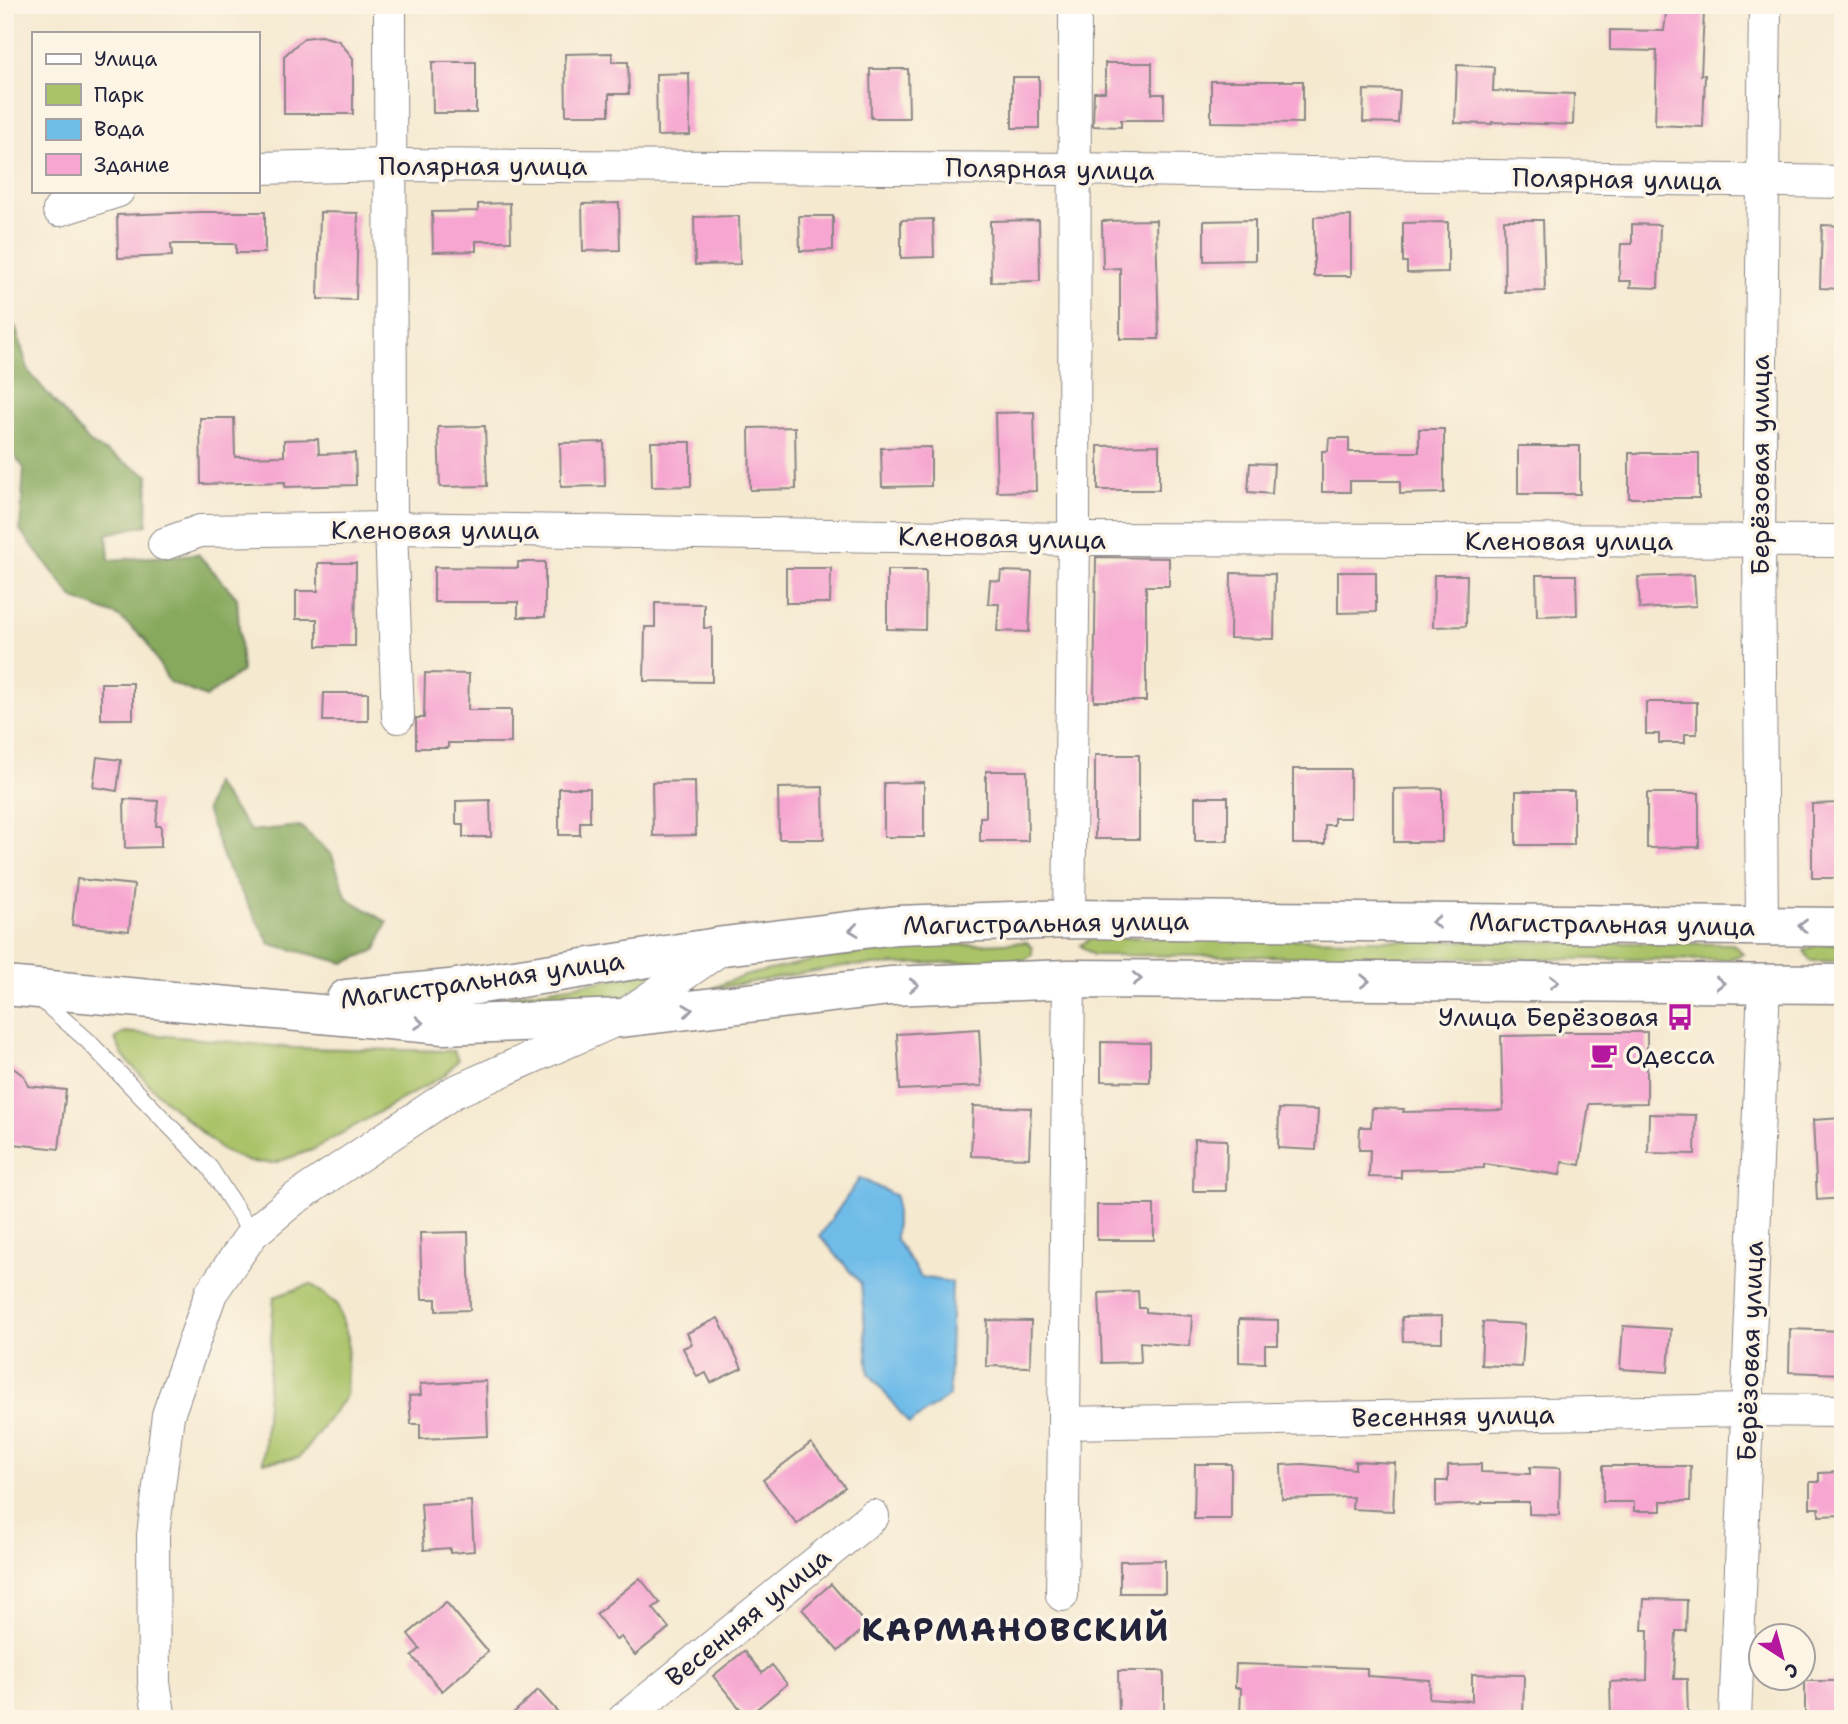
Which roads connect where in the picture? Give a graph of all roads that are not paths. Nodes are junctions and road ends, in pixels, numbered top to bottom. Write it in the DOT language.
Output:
graph roads {
  1 [pos="390,5"];
  2 [pos="1074,5"];
  3 [pos="1765,5"];
  4 [pos="390,165"];
  5 [pos="259,168"];
  6 [pos="1073,169"];
  7 [pos="1762,182"];
  8 [pos="1843,182"];
  9 [pos="115,192"];
  10 [pos="59,210"];
  11 [pos="391,528"];
  12 [pos="1074,539"];
  13 [pos="1843,541"];
  14 [pos="1759,542"];
  15 [pos="164,544"];
  16 [pos="398,717"];
  17 [pos="1069,919"];
  18 [pos="1762,926"];
  19 [pos="1843,927"];
  20 [pos="724,946"];
  21 [pos="1069,979"];
  22 [pos="1763,983"];
  23 [pos="1843,984"];
  24 [pos="16,987"];
  25 [pos="254,1008"];
  26 [pos="621,1018"];
  27 [pos="252,1234"];
  28 [pos="1749,1410"];
  29 [pos="1843,1411"];
  30 [pos="1064,1423"];
  31 [pos="873,1516"];
  32 [pos="1062,1595"];
  33 [pos="160,1719"];
  34 [pos="624,1719"];
  35 [pos="1735,1719"];
  1 -- 4 [label="street"];
  2 -- 6 [label="street"];
  3 -- 7 [label="street, Берёзовая улица"];
  4 -- 5 [label="street, Полярная улица"];
  4 -- 6 [label="street, Полярная улица"];
  4 -- 11 [label="street"];
  6 -- 7 [label="street, Полярная улица"];
  6 -- 12 [label="street"];
  7 -- 8 [label="street, Полярная улица"];
  7 -- 14 [label="street, Берёзовая улица"];
  9 -- 10 [label="street"];
  11 -- 12 [label="street, Кленовая улица"];
  11 -- 15 [label="street, Кленовая улица"];
  11 -- 16 [label="street"];
  12 -- 14 [label="street, Кленовая улица"];
  12 -- 17 [label="street"];
  13 -- 14 [label="street, Кленовая улица"];
  14 -- 18 [label="street, Берёзовая улица"];
  18 -- 17 [label="main road, Магистральная улица, one-way"];
  17 -- 20 [label="main road, Магистральная улица, one-way"];
  17 -- 21 [label="main road"];
  19 -- 18 [label="main road, Магистральная улица, one-way"];
  18 -- 22 [label="main road"];
  20 -- 25 [label="main road, Магистральная улица"];
  20 -- 26 [label="street"];
  21 -- 22 [label="main road, Магистральная улица, one-way"];
  26 -- 21 [label="main road, Магистральная улица, one-way"];
  21 -- 30 [label="street"];
  22 -- 23 [label="main road, Магистральная улица"];
  22 -- 28 [label="street, Берёзовая улица"];
  24 -- 25 [label="main road, Магистральная улица"];
  24 -- 27 [label="lane"];
  25 -- 26 [label="main road, Магистральная улица, one-way"];
  26 -- 27 [label="street"];
  27 -- 33 [label="street"];
  28 -- 29 [label="street, Весенняя улица"];
  28 -- 30 [label="street, Весенняя улица"];
  28 -- 35 [label="street, Берёзовая улица"];
  30 -- 32 [label="street"];
  31 -- 34 [label="street, Весенняя улица"];
}
